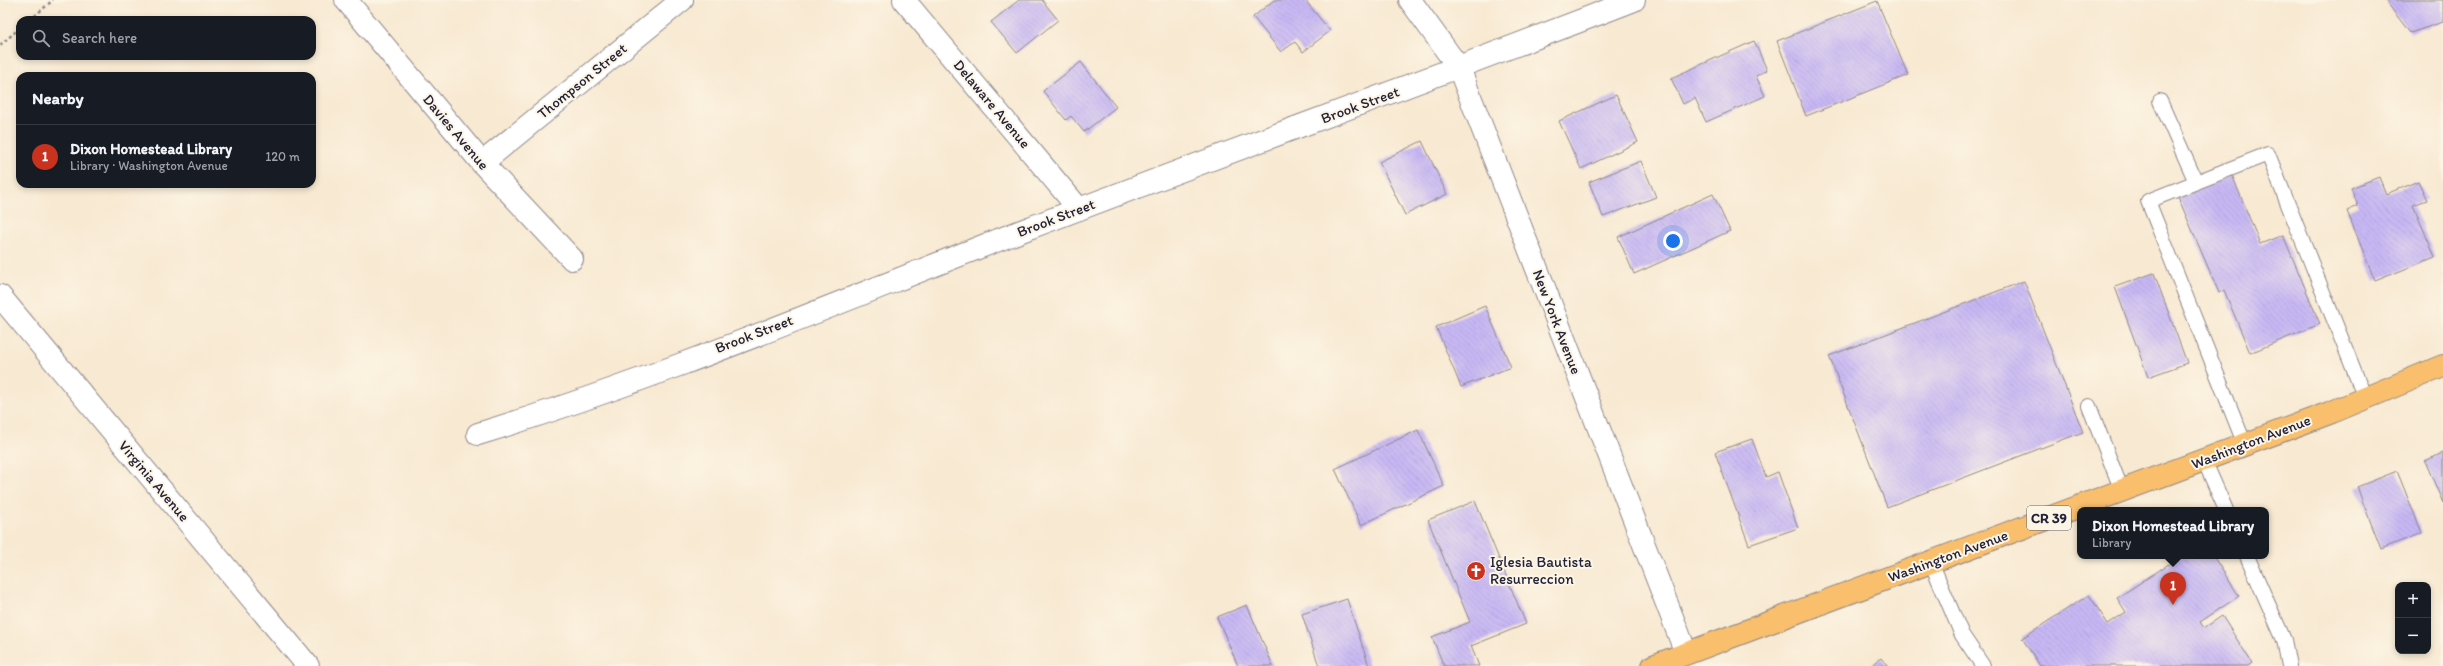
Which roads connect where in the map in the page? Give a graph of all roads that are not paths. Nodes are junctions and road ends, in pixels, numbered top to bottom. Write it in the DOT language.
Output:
graph roads {
  1 [pos="346,0"];
  2 [pos="682,0"];
  3 [pos="904,0"];
  4 [pos="1410,0"];
  5 [pos="1634,0"];
  6 [pos="1459,68"];
  7 [pos="2160,101"];
  8 [pos="482,163"];
  9 [pos="2196,182"];
  10 [pos="1079,208"];
  11 [pos="572,259"];
  12 [pos="0,296"];
  13 [pos="2443,366"];
  14 [pos="2365,398"];
  15 [pos="2088,406"];
  16 [pos="478,434"];
  17 [pos="2245,445"];
  18 [pos="2204,460"];
  19 [pos="2122,491"];
  20 [pos="2079,507"];
  21 [pos="2225,507"];
  22 [pos="2077,508"];
  23 [pos="2248,559"];
  24 [pos="1931,562"];
  25 [pos="1690,660"];
  26 [pos="308,666"];
  27 [pos="1653,666"];
  28 [pos="1983,666"];
  29 [pos="2289,666"];
  1 -- 8 [label="street, Davies Avenue"];
  2 -- 8 [label="street, Thompson Street"];
  3 -- 10 [label="street, Delaware Avenue"];
  4 -- 6 [label="street, New York Avenue"];
  5 -- 6 [label="street, Brook Street"];
  6 -- 10 [label="street, Brook Street"];
  6 -- 25 [label="street, New York Avenue"];
  7 -- 9 [label="lane"];
  8 -- 11 [label="street, Davies Avenue"];
  9 -- 14 [label="lane"];
  9 -- 17 [label="lane"];
  10 -- 16 [label="street, Brook Street"];
  12 -- 26 [label="street, Virginia Avenue"];
  13 -- 14 [label="main road, Washington Avenue / CR 39"];
  14 -- 17 [label="main road, Washington Avenue / CR 39"];
  15 -- 19 [label="lane"];
  17 -- 18 [label="main road, Washington Avenue / CR 39"];
  18 -- 19 [label="main road, Washington Avenue / CR 39"];
  18 -- 21 [label="lane"];
  19 -- 20 [label="main road, Washington Avenue / CR 39"];
  22 -- 24 [label="main road, Washington Avenue / CR 39"];
  23 -- 29 [label="lane"];
  24 -- 25 [label="main road, Washington Avenue / CR 39"];
  24 -- 28 [label="lane"];
  25 -- 27 [label="main road, Washington Avenue / CR 39"];
}
